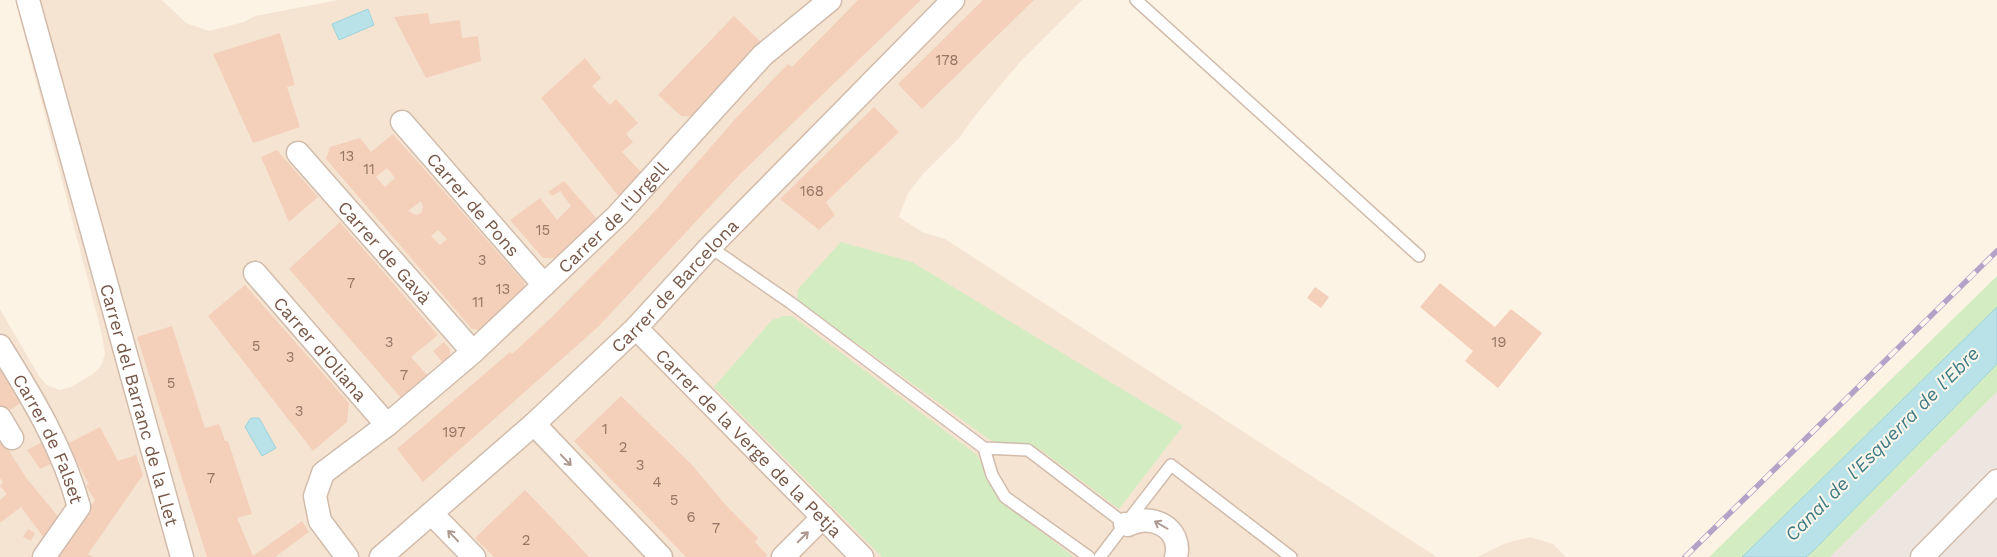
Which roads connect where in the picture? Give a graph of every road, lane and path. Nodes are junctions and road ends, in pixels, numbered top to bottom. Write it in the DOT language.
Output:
graph roads {
  1 [pos="28,0"];
  2 [pos="830,0"];
  3 [pos="953,0"];
  4 [pos="1136,0"];
  5 [pos="402,122"];
  6 [pos="298,153"];
  7 [pos="710,247"];
  8 [pos="1419,256"];
  9 [pos="255,273"];
  10 [pos="544,285"];
  11 [pos="636,328"];
  12 [pos="0,346"];
  13 [pos="473,352"];
  14 [pos="0,418"];
  15 [pos="534,424"];
  16 [pos="387,425"];
  17 [pos="12,438"];
  18 [pos="984,448"];
  19 [pos="1997,481"];
  20 [pos="432,514"];
  21 [pos="823,517"];
  22 [pos="1125,524"];
  23 [pos="44,557"];
  24 [pos="182,557"];
  25 [pos="346,557"];
  26 [pos="381,557"];
  27 [pos="474,557"];
  28 [pos="661,557"];
  29 [pos="783,557"];
  30 [pos="862,557"];
  31 [pos="1089,557"];
  32 [pos="1100,557"];
  33 [pos="1176,557"];
  34 [pos="1291,557"];
  35 [pos="1922,557"];
  1 -- 24 [label="street, Carrer del Barranc de la Llet"];
  2 -- 10 [label="street, Carrer de l'Urgell"];
  3 -- 7 [label="street, Carrer de Barcelona"];
  4 -- 8 [label="lane"];
  5 -- 10 [label="street, Carrer de Pons"];
  6 -- 13 [label="street, Carrer de Gavà"];
  7 -- 11 [label="street, Carrer de Barcelona"];
  7 -- 18 [label="lane"];
  9 -- 16 [label="street, Carrer d'Oliana"];
  10 -- 13 [label="street, Carrer de l'Urgell"];
  11 -- 15 [label="street, Carrer de Barcelona"];
  11 -- 21 [label="street, Carrer de la Verge de la Petja"];
  12 -- 23 [label="street, Carrer de Falset"];
  13 -- 16 [label="street, Carrer de l'Urgell"];
  14 -- 17 [label="street"];
  15 -- 20 [label="street, Carrer de Barcelona"];
  15 -- 28 [label="street, one-way"];
  16 -- 25 [label="street, Carrer de l'Urgell"];
  18 -- 22 [label="lane"];
  18 -- 31 [label="lane"];
  19 -- 35 [label="street"];
  20 -- 26 [label="street, Carrer de Barcelona"];
  27 -- 20 [label="street, one-way"];
  29 -- 21 [label="street, one-way"];
  21 -- 30 [label="street, Carrer de la Verge de la Petja"];
  22 -- 32 [label="lane"];
  33 -- 22 [label="street, one-way"];
  22 -- 34 [label="lane"];
}
